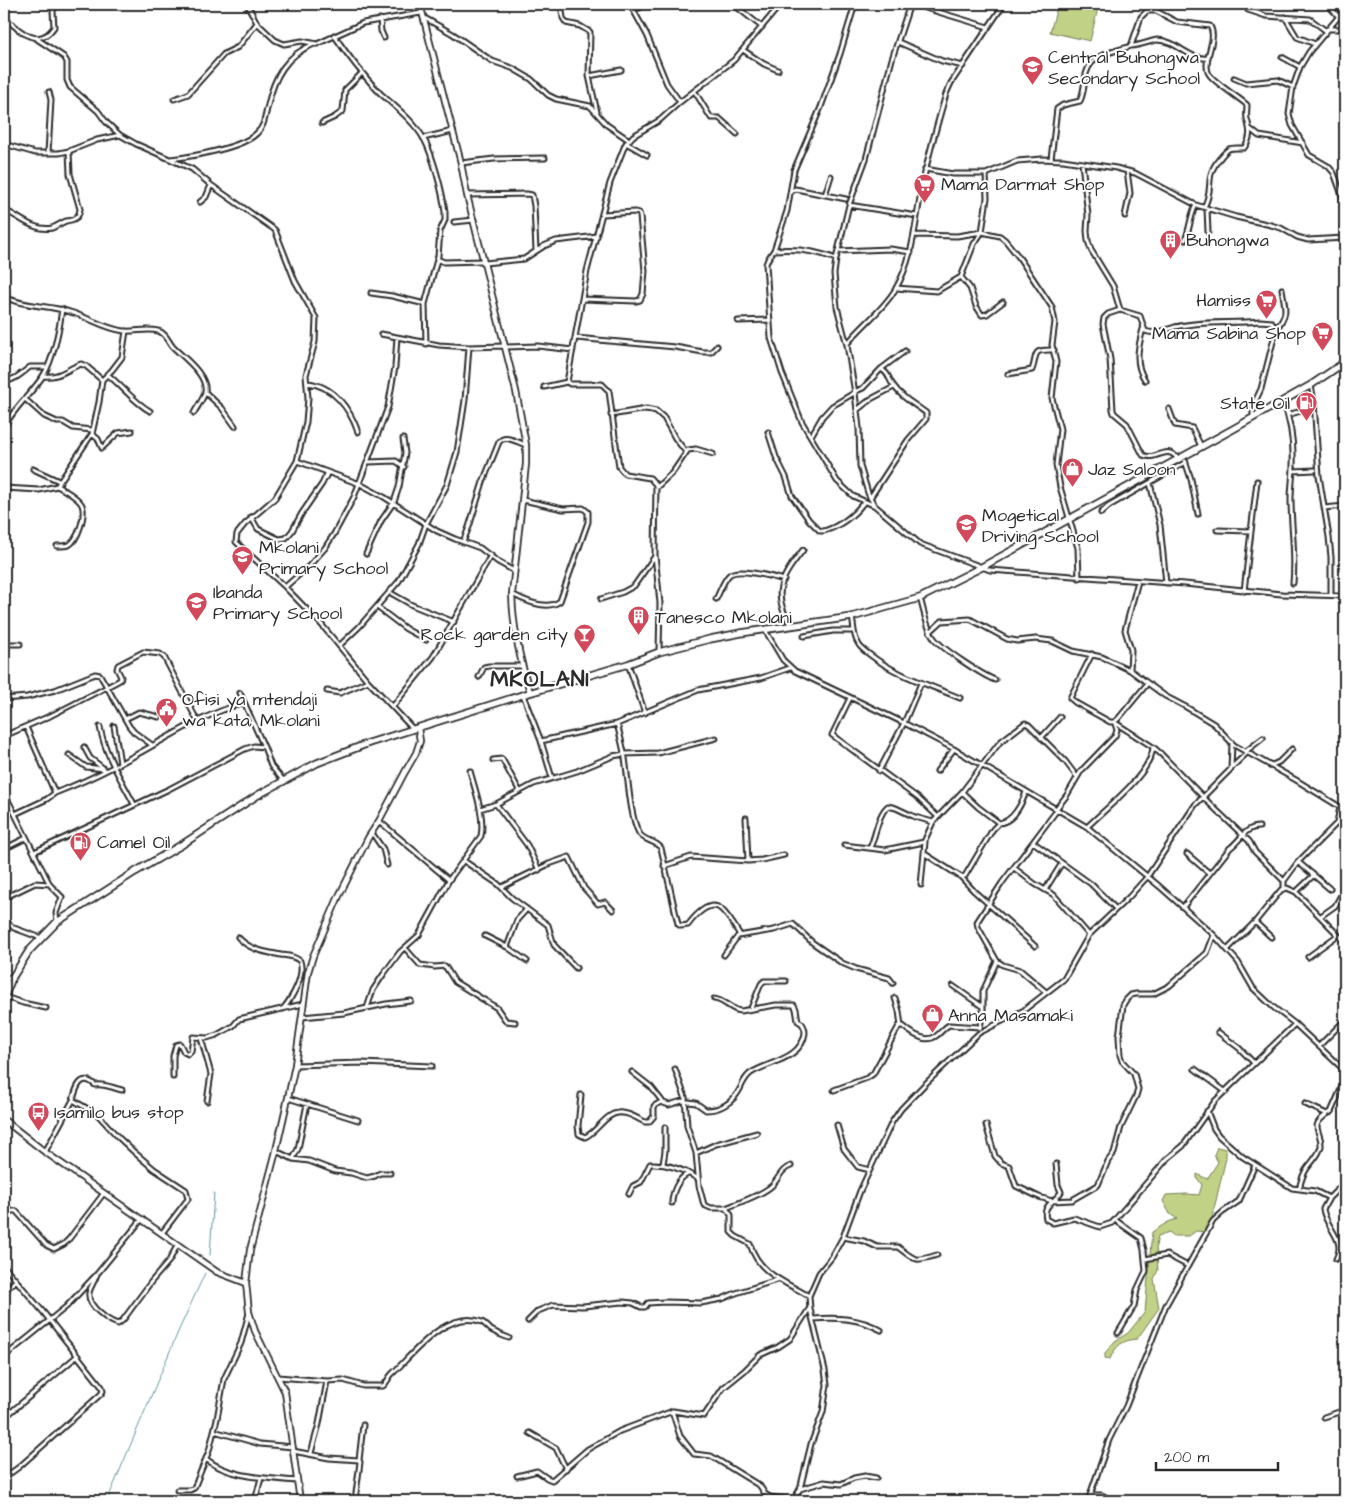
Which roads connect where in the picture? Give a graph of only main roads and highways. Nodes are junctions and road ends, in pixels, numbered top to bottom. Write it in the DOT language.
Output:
graph roads {
  1 [pos="1345,362"];
  2 [pos="4,997"];
  1 -- 2 [label="highway"];
}
